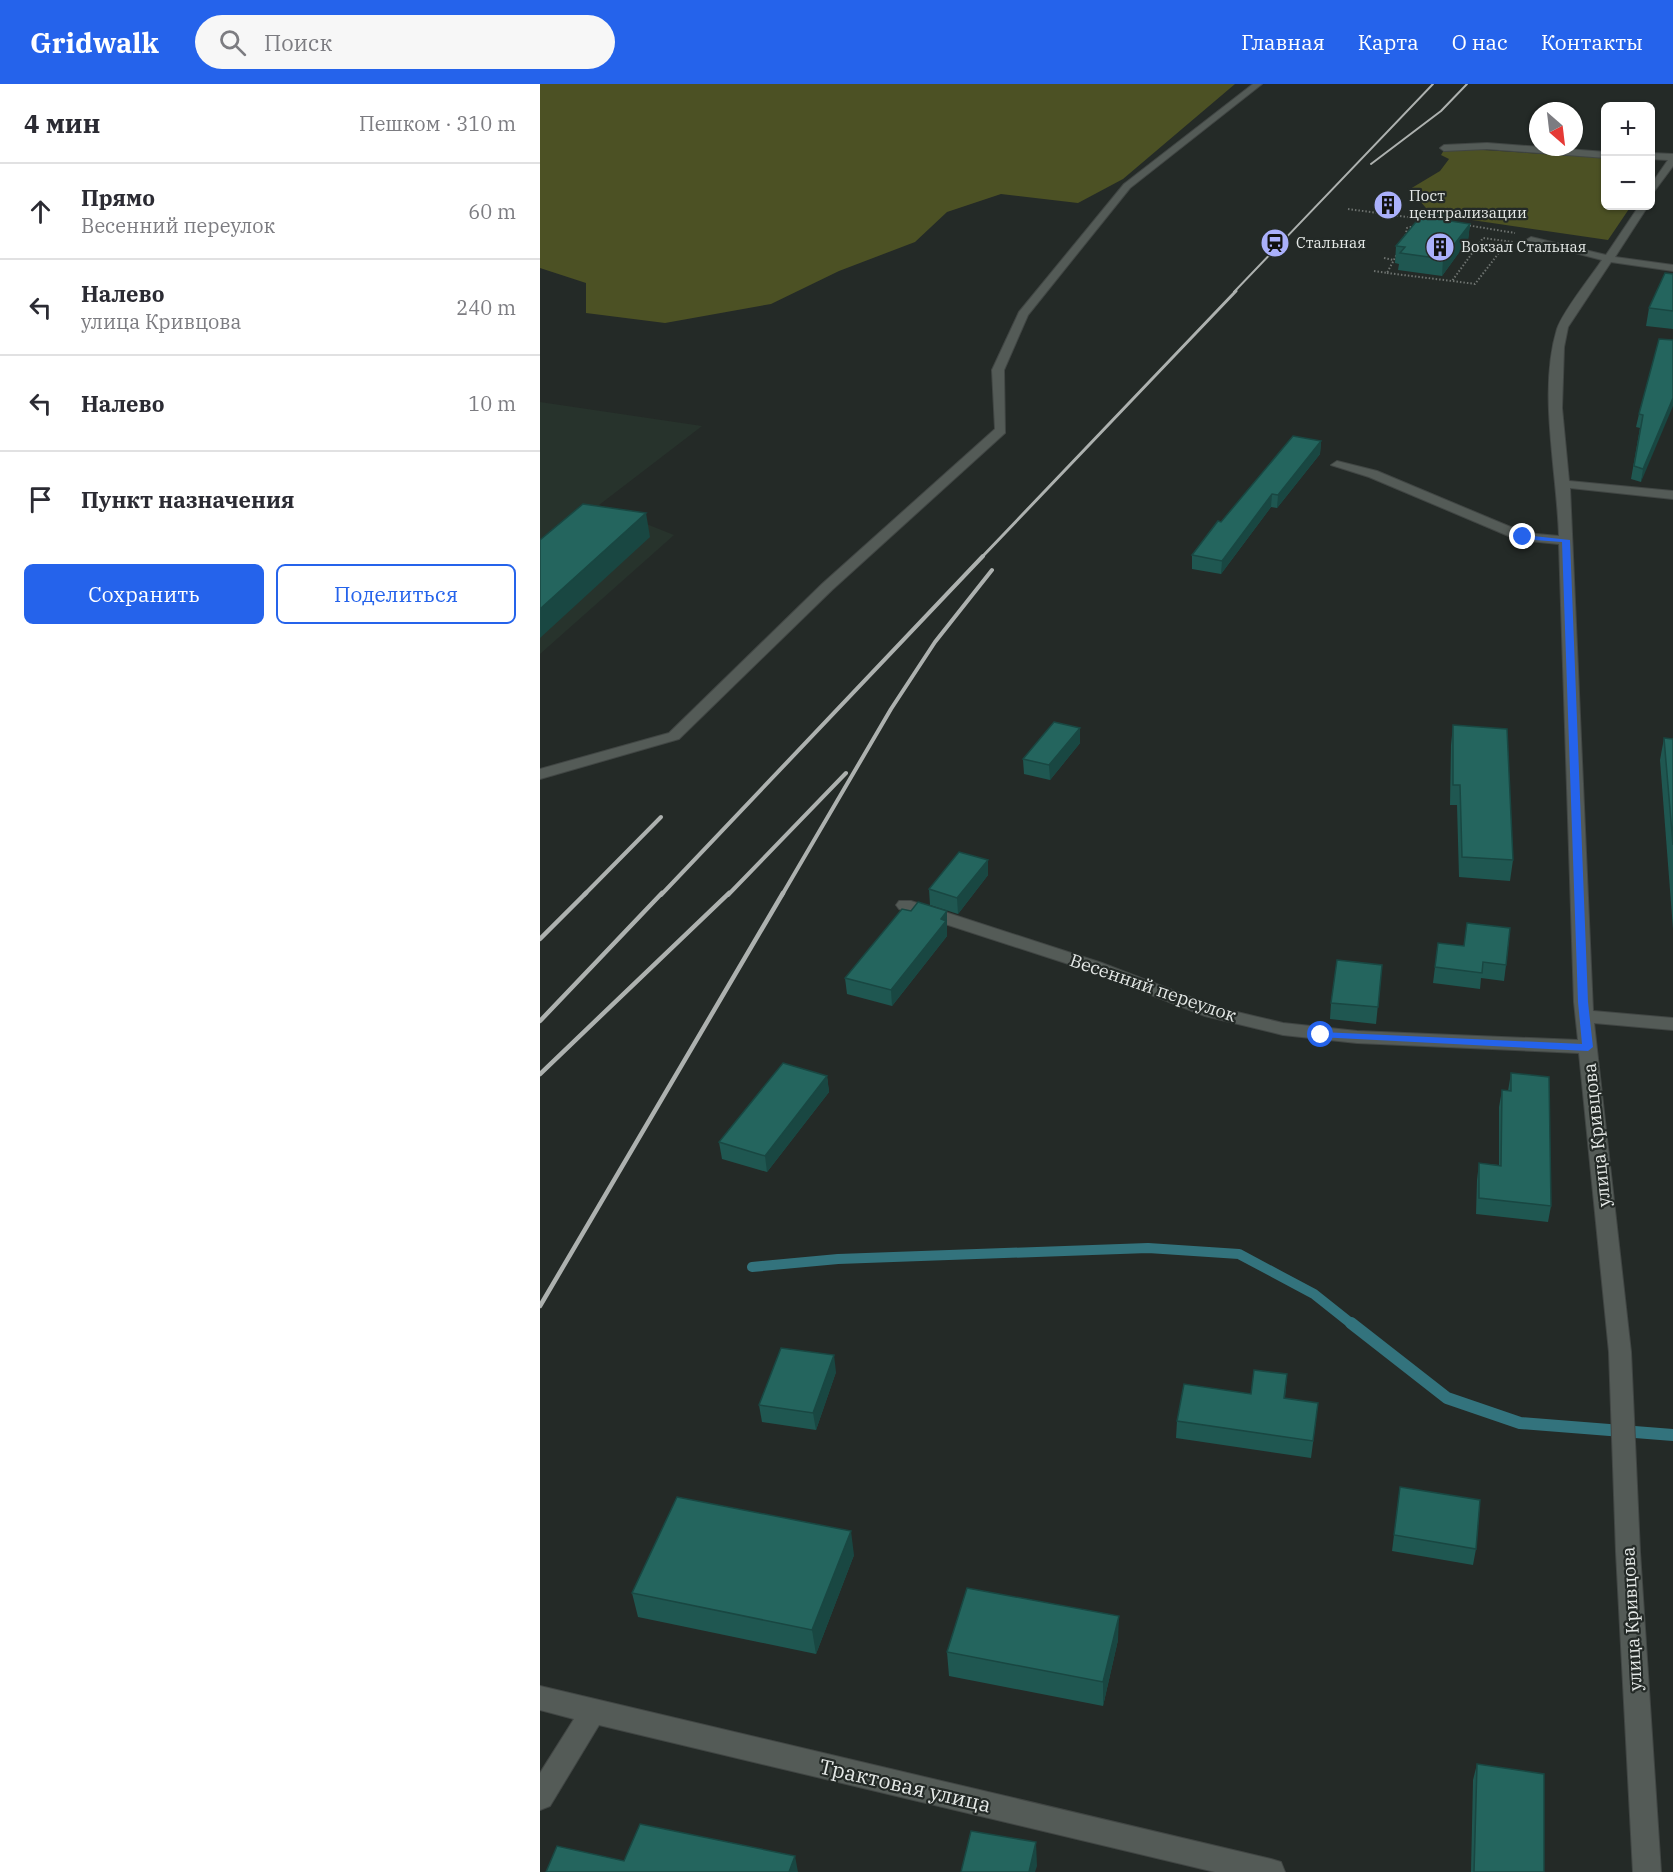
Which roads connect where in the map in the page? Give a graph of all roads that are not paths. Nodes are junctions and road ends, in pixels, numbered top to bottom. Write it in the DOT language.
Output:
graph roads {
  1 [pos="1258,84"];
  2 [pos="1444,148"];
  3 [pos="1601,155"];
  4 [pos="1655,156"];
  5 [pos="1673,158"];
  6 [pos="1655,186"];
  7 [pos="1641,210"];
  8 [pos="1531,240"];
  9 [pos="1610,259"];
  10 [pos="1673,268"];
  11 [pos="1337,465"];
  12 [pos="1564,484"];
  13 [pos="1673,495"];
  14 [pos="1566,540"];
  15 [pos="540,774"];
  16 [pos="905,905"];
  17 [pos="1585,1016"];
  18 [pos="1673,1024"];
  19 [pos="1588,1047"];
  20 [pos="540,1698"];
  21 [pos="593,1712"];
  22 [pos="540,1797"];
  23 [pos="1271,1872"];
  24 [pos="1647,1872"];
  1 -- 15 [label="street"];
  2 -- 3 [label="street"];
  4 -- 5 [label="street"];
  5 -- 6 [label="street"];
  7 -- 9 [label="street, улица Кривцова"];
  8 -- 9 [label="street"];
  9 -- 10 [label="street"];
  9 -- 12 [label="street, улица Кривцова"];
  11 -- 14 [label="street"];
  12 -- 13 [label="street"];
  12 -- 14 [label="street, улица Кривцова"];
  14 -- 17 [label="street, улица Кривцова"];
  16 -- 19 [label="street, Весенний переулок"];
  17 -- 18 [label="street"];
  17 -- 19 [label="street, улица Кривцова"];
  19 -- 24 [label="street, улица Кривцова"];
  20 -- 21 [label="street, Трактовая улица"];
  21 -- 22 [label="street"];
  21 -- 23 [label="street, Трактовая улица"];
}
